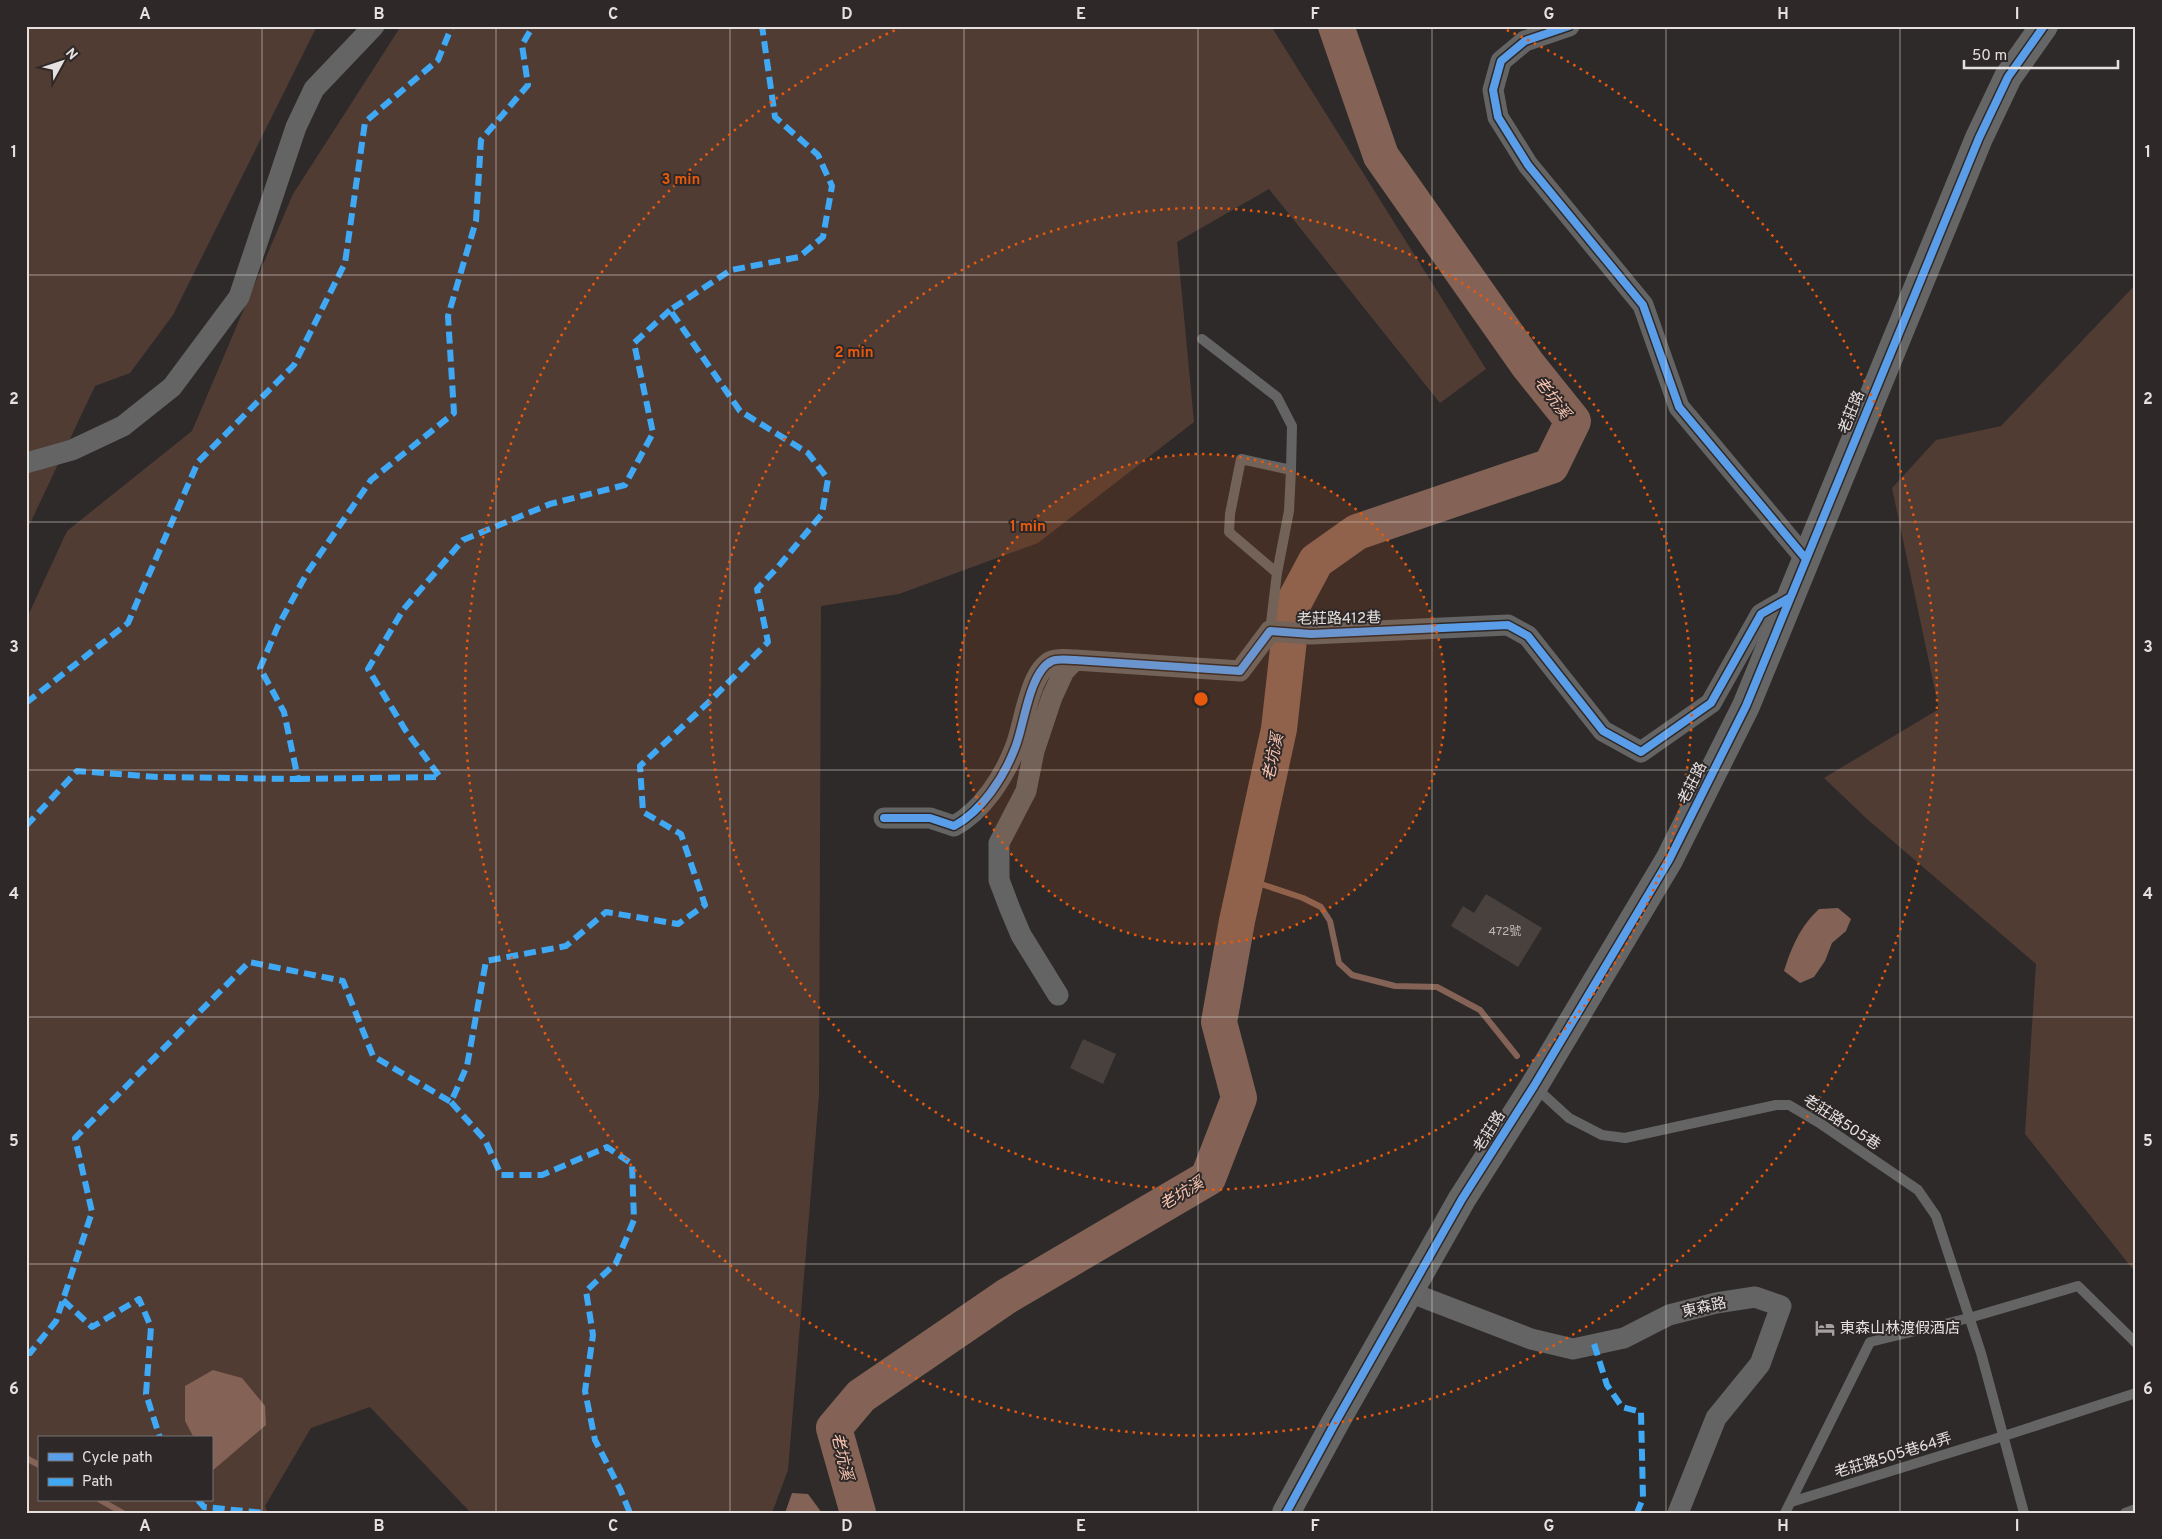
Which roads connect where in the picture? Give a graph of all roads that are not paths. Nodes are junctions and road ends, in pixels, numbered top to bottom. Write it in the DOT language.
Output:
graph roads {
  1 [pos="374,26"];
  2 [pos="1569,26"];
  3 [pos="2044,26"];
  4 [pos="1202,340"];
  5 [pos="26,463"];
  6 [pos="1291,470"];
  7 [pos="1806,559"];
  8 [pos="1277,573"];
  9 [pos="1789,598"];
  10 [pos="1270,631"];
  11 [pos="1075,660"];
  12 [pos="884,818"];
  13 [pos="1058,995"];
  14 [pos="1534,1086"];
  15 [pos="1409,1292"];
  16 [pos="1969,1318"];
  17 [pos="2136,1342"];
  18 [pos="2136,1393"];
  19 [pos="2004,1436"];
  20 [pos="1791,1502"];
  21 [pos="2136,1510"];
  22 [pos="1286,1513"];
  23 [pos="1678,1513"];
  24 [pos="1785,1513"];
  25 [pos="2024,1513"];
  26 [pos="2125,1513"];
  1 -- 5 [label="street"];
  2 -- 7 [label="street"];
  3 -- 7 [label="street, 老莊路"];
  4 -- 6 [label="lane"];
  6 -- 8 [label="lane"];
  6 -- 8 [label="lane"];
  7 -- 9 [label="street, 老莊路"];
  8 -- 10 [label="lane"];
  9 -- 10 [label="street, 老莊路412巷"];
  9 -- 14 [label="street, 老莊路"];
  10 -- 11 [label="street"];
  11 -- 12 [label="street"];
  11 -- 13 [label="street"];
  14 -- 15 [label="street, 老莊路"];
  14 -- 16 [label="lane, 老莊路505巷"];
  15 -- 22 [label="street, 老莊路"];
  15 -- 23 [label="street, 東森路"];
  16 -- 17 [label="lane"];
  16 -- 19 [label="lane, 老莊路505巷"];
  16 -- 20 [label="lane"];
  18 -- 19 [label="lane, 老莊路505巷64弄"];
  19 -- 20 [label="lane, 老莊路505巷64弄"];
  19 -- 25 [label="lane, 老莊路505巷"];
  20 -- 24 [label="lane"];
  21 -- 26 [label="lane"];
}
